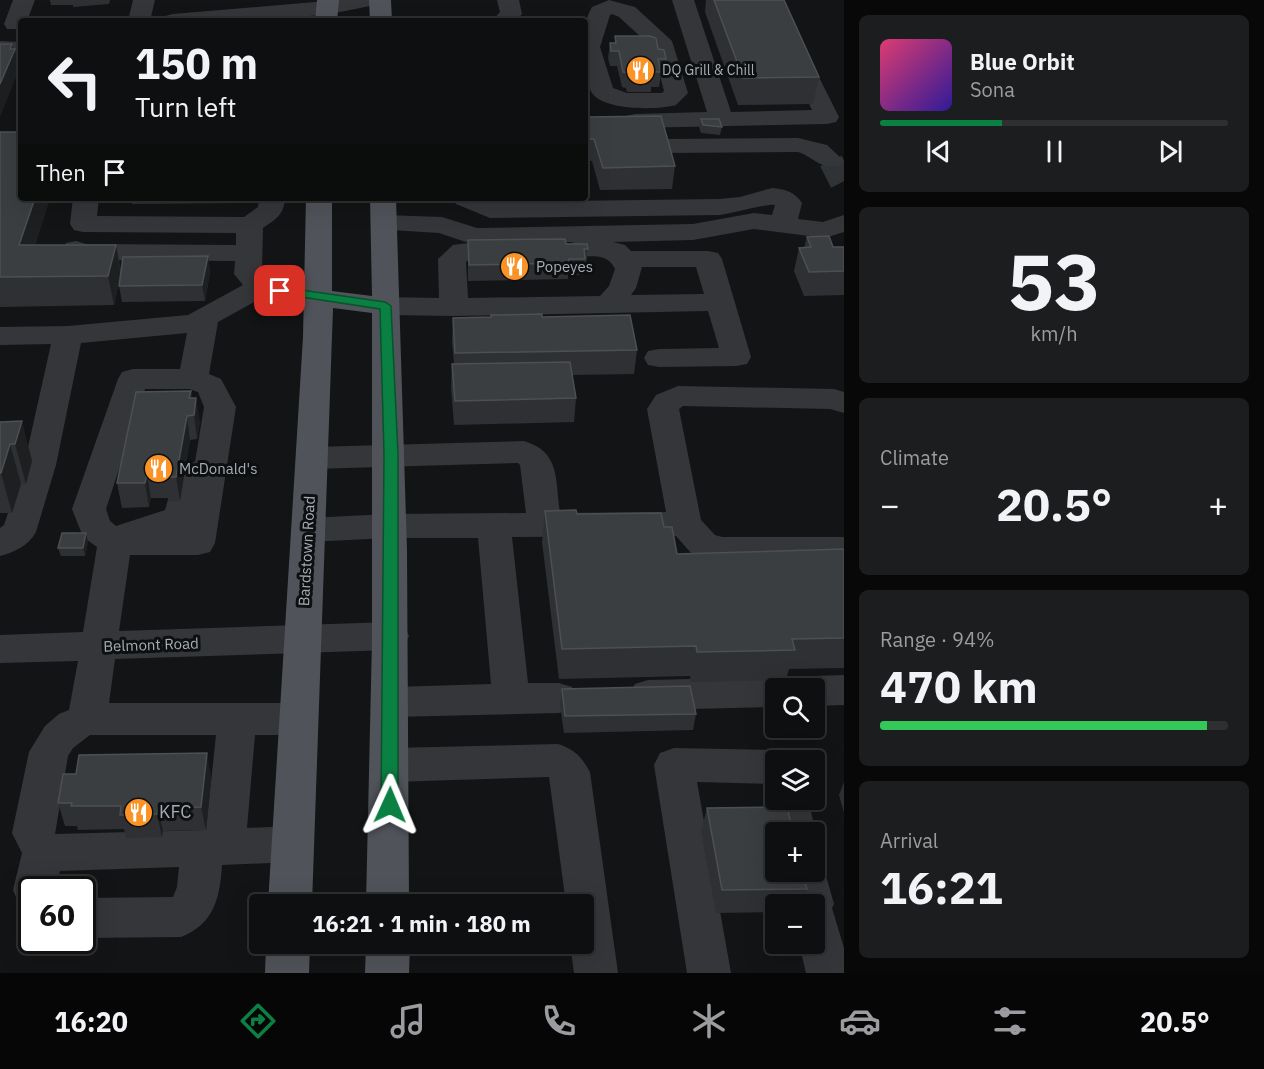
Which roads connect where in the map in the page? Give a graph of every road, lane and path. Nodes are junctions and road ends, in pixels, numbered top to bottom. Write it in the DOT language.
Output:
graph roads {
  1 [pos="24,0"];
  2 [pos="144,0"];
  3 [pos="366,0"];
  4 [pos="380,0"];
  5 [pos="508,0"];
  6 [pos="683,0"];
  7 [pos="769,0"];
  8 [pos="610,3"];
  9 [pos="327,10"];
  10 [pos="140,18"];
  11 [pos="215,18"];
  12 [pos="381,18"];
  13 [pos="506,18"];
  14 [pos="12,24"];
  15 [pos="0,48"];
  16 [pos="18,49"];
  17 [pos="676,93"];
  18 [pos="610,112"];
  19 [pos="721,119"];
  20 [pos="684,120"];
  21 [pos="664,146"];
  22 [pos="831,161"];
  23 [pos="272,201"];
  24 [pos="319,201"];
  25 [pos="446,201"];
  26 [pos="472,202"];
  27 [pos="84,211"];
  28 [pos="383,211"];
  29 [pos="844,223"];
  30 [pos="783,224"];
  31 [pos="250,225"];
  32 [pos="442,225"];
  33 [pos="248,253"];
  34 [pos="625,259"];
  35 [pos="261,287"];
  36 [pos="318,298"];
  37 [pos="719,302"];
  38 [pos="608,304"];
  39 [pos="385,306"];
  40 [pos="454,307"];
  41 [pos="204,318"];
  42 [pos="68,335"];
  43 [pos="0,336"];
  44 [pos="659,358"];
  45 [pos="193,380"];
  46 [pos="844,403"];
  47 [pos="391,454"];
  48 [pos="312,458"];
  49 [pos="685,524"];
  50 [pos="389,526"];
  51 [pos="494,526"];
  52 [pos="544,526"];
  53 [pos="308,530"];
  54 [pos="116,543"];
  55 [pos="0,544"];
  56 [pos="844,550"];
  57 [pos="391,636"];
  58 [pos="302,640"];
  59 [pos="97,647"];
  60 [pos="0,649"];
  61 [pos="844,690"];
  62 [pos="825,691"];
  63 [pos="765,692"];
  64 [pos="511,699"];
  65 [pos="392,702"];
  66 [pos="87,719"];
  67 [pos="237,719"];
  68 [pos="299,719"];
  69 [pos="390,765"];
  70 [pos="765,767"];
  71 [pos="293,844"];
  72 [pos="214,848"];
  73 [pos="39,871"];
  74 [pos="290,894"];
  75 [pos="388,894"];
  76 [pos="96,918"];
  77 [pos="288,954"];
  78 [pos="387,954"];
  79 [pos="823,954"];
  80 [pos="287,973"];
  81 [pos="387,973"];
  82 [pos="596,973"];
  83 [pos="709,973"];
  84 [pos="828,973"];
  1 -- 14 [label="street"];
  2 -- 10 [label="street"];
  3 -- 9 [label="street"];
  4 -- 12 [label="main road"];
  5 -- 13 [label="street"];
  6 -- 19 [label="street"];
  7 -- 19 [label="street"];
  8 -- 17 [label="street"];
  8 -- 18 [label="street"];
  9 -- 11 [label="street"];
  15 -- 16 [label="street"];
  17 -- 18 [label="street"];
  17 -- 20 [label="street"];
  18 -- 20 [label="street"];
  19 -- 20 [label="street"];
  21 -- 22 [label="street"];
  23 -- 31 [label="street"];
  24 -- 36 [label="main road, Bardstown Road"];
  25 -- 32 [label="street"];
  26 -- 30 [label="street"];
  27 -- 31 [label="street"];
  27 -- 33 [label="street"];
  28 -- 32 [label="street"];
  28 -- 39 [label="main road"];
  29 -- 30 [label="street"];
  30 -- 32 [label="street"];
  31 -- 33 [label="street"];
  33 -- 35 [label="street"];
  34 -- 37 [label="street"];
  34 -- 38 [label="street"];
  34 -- 40 [label="street"];
  35 -- 36 [label="street"];
  35 -- 41 [label="street"];
  36 -- 39 [label="main road"];
  36 -- 48 [label="main road, Bardstown Road"];
  37 -- 38 [label="street"];
  37 -- 44 [label="street"];
  38 -- 40 [label="street"];
  39 -- 40 [label="street"];
  39 -- 47 [label="main road"];
  41 -- 42 [label="street"];
  41 -- 45 [label="street"];
  42 -- 43 [label="street"];
  42 -- 55 [label="street"];
  45 -- 54 [label="street"];
  45 -- 54 [label="street"];
  46 -- 49 [label="street"];
  47 -- 48 [label="street"];
  47 -- 50 [label="main road"];
  47 -- 52 [label="street"];
  48 -- 53 [label="main road, Bardstown Road"];
  49 -- 52 [label="street"];
  49 -- 56 [label="street"];
  50 -- 51 [label="street"];
  50 -- 53 [label="street"];
  50 -- 57 [label="main road"];
  51 -- 52 [label="street"];
  51 -- 64 [label="street"];
  53 -- 58 [label="main road, Bardstown Road"];
  54 -- 59 [label="street"];
  57 -- 58 [label="street, Belmont Road"];
  57 -- 65 [label="main road"];
  58 -- 59 [label="street, Belmont Road"];
  58 -- 68 [label="main road, Bardstown Road"];
  59 -- 60 [label="street, Belmont Road"];
  59 -- 66 [label="street"];
  61 -- 62 [label="street"];
  63 -- 64 [label="street"];
  64 -- 65 [label="street"];
  65 -- 69 [label="main road"];
  66 -- 67 [label="street"];
  66 -- 73 [label="street"];
  67 -- 68 [label="street"];
  67 -- 72 [label="street"];
  68 -- 71 [label="main road, Bardstown Road"];
  69 -- 75 [label="main road"];
  69 -- 82 [label="street"];
  70 -- 83 [label="street"];
  71 -- 72 [label="street"];
  71 -- 74 [label="main road, Bardstown Road"];
  72 -- 73 [label="street"];
  72 -- 76 [label="street"];
  77 -- 80 [label="main road"];
  78 -- 81 [label="main road"];
  79 -- 84 [label="street"];
}
